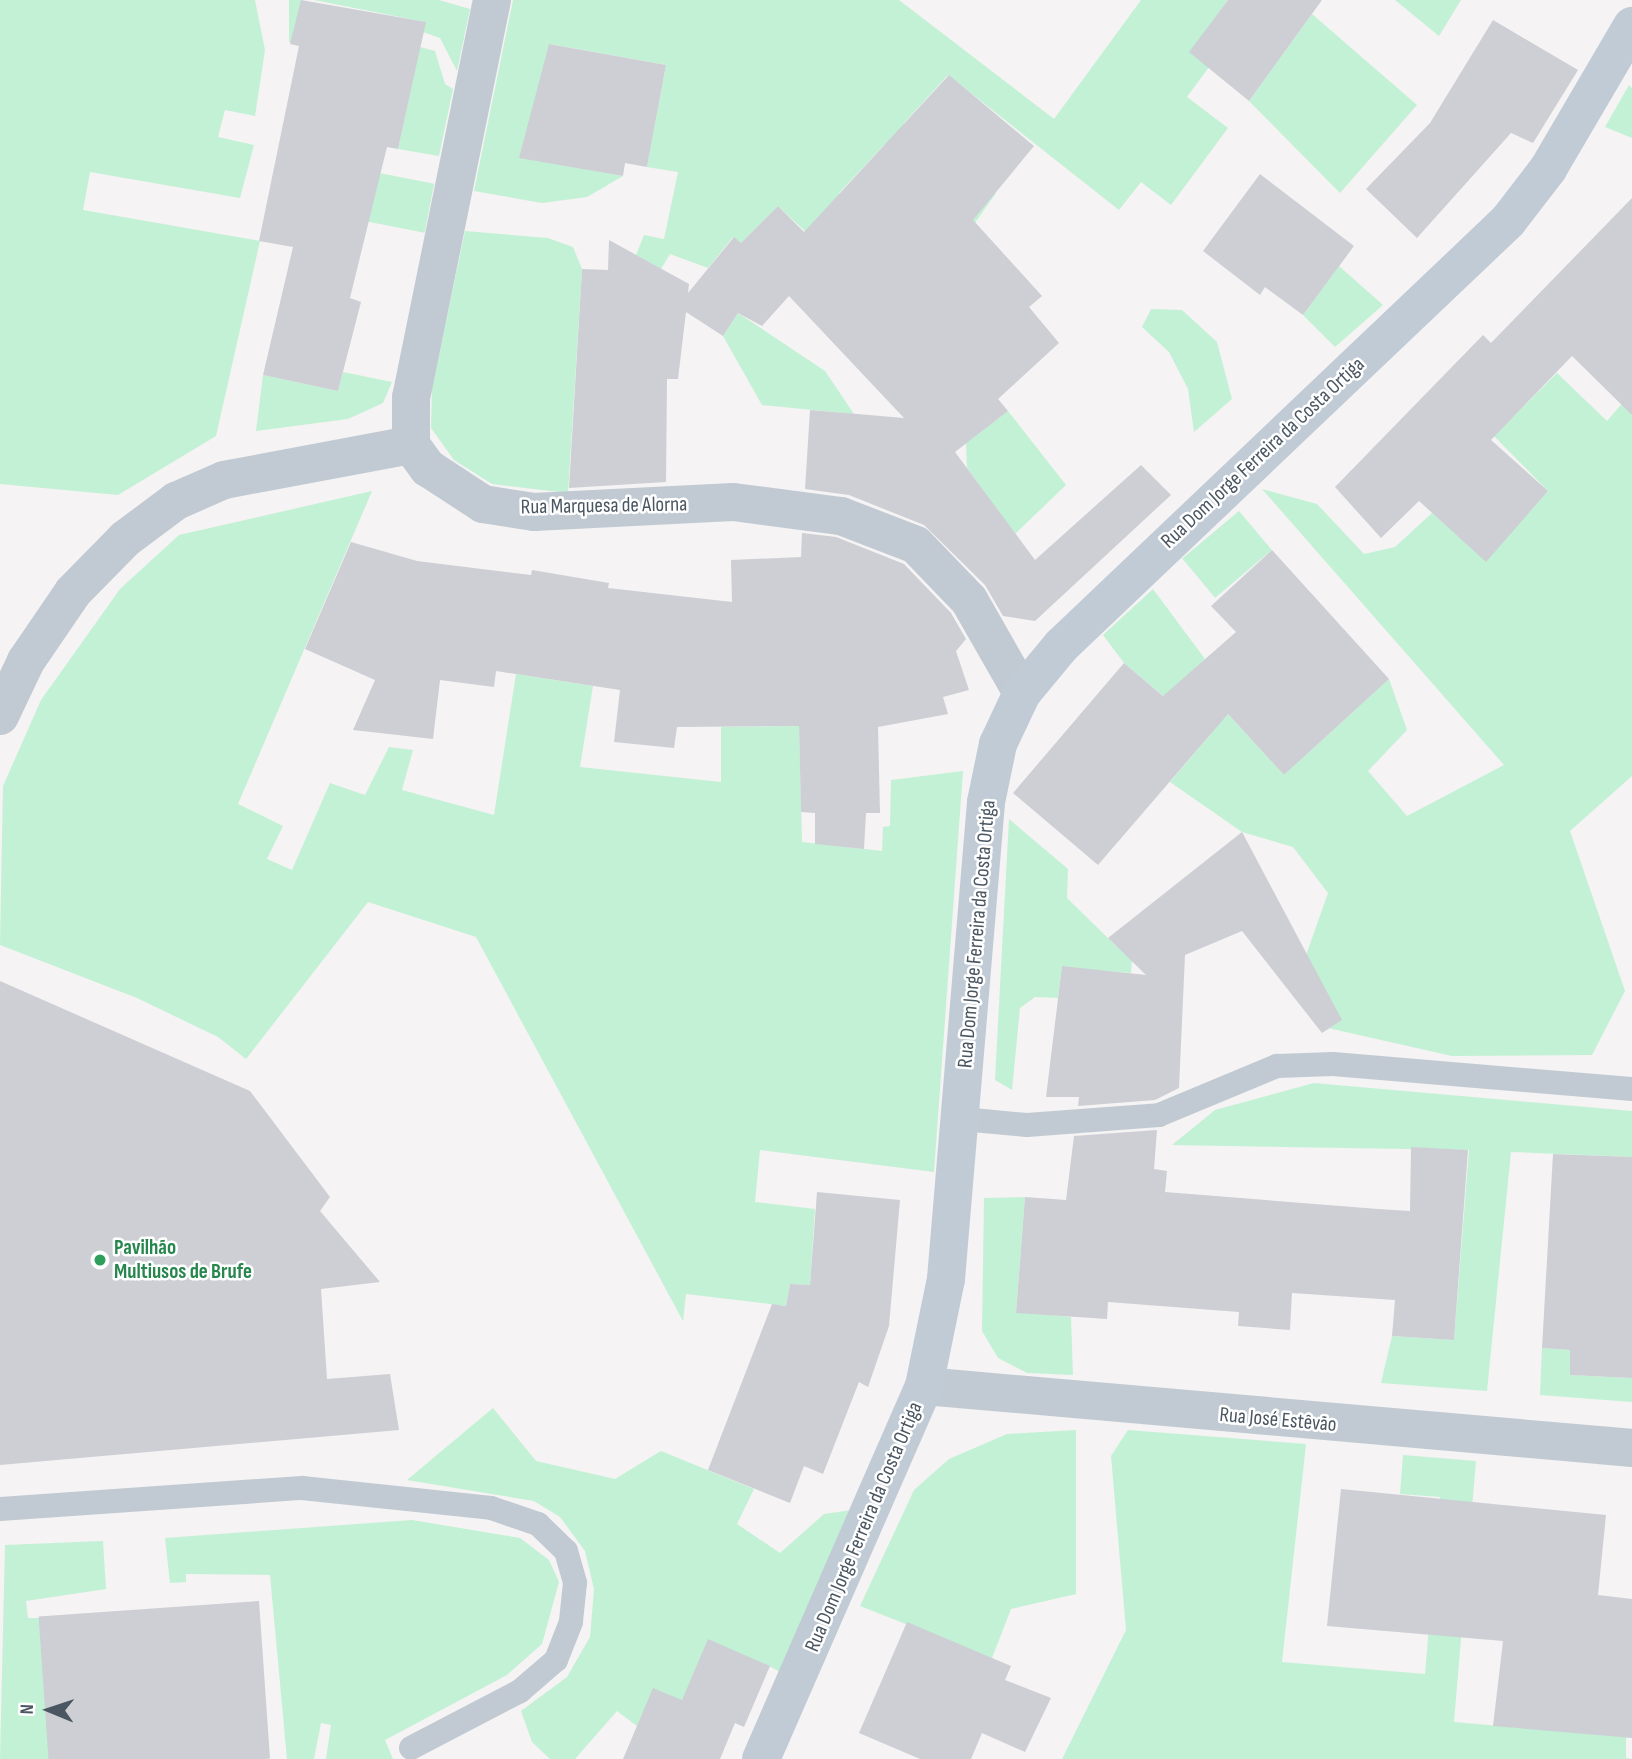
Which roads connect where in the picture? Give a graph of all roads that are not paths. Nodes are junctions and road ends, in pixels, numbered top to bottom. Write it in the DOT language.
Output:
graph roads {
  1 [pos="492,0"];
  2 [pos="1632,26"];
  3 [pos="411,445"];
  4 [pos="1023,693"];
  5 [pos="0,716"];
  6 [pos="1632,1089"];
  7 [pos="962,1119"];
  8 [pos="924,1386"];
  9 [pos="1632,1448"];
  10 [pos="0,1509"];
  11 [pos="411,1748"];
  12 [pos="761,1759"];
  1 -- 3 [label="street"];
  2 -- 4 [label="street, Rua Dom Jorge Ferreira da Costa Ortiga"];
  3 -- 4 [label="street, Rua Marquesa de Alorna"];
  3 -- 5 [label="street"];
  4 -- 7 [label="street, Rua Dom Jorge Ferreira da Costa Ortiga"];
  6 -- 7 [label="lane"];
  7 -- 8 [label="street, Rua Dom Jorge Ferreira da Costa Ortiga"];
  8 -- 9 [label="street, Rua José Estêvão"];
  8 -- 12 [label="street, Rua Dom Jorge Ferreira da Costa Ortiga"];
  10 -- 11 [label="lane"];
}
